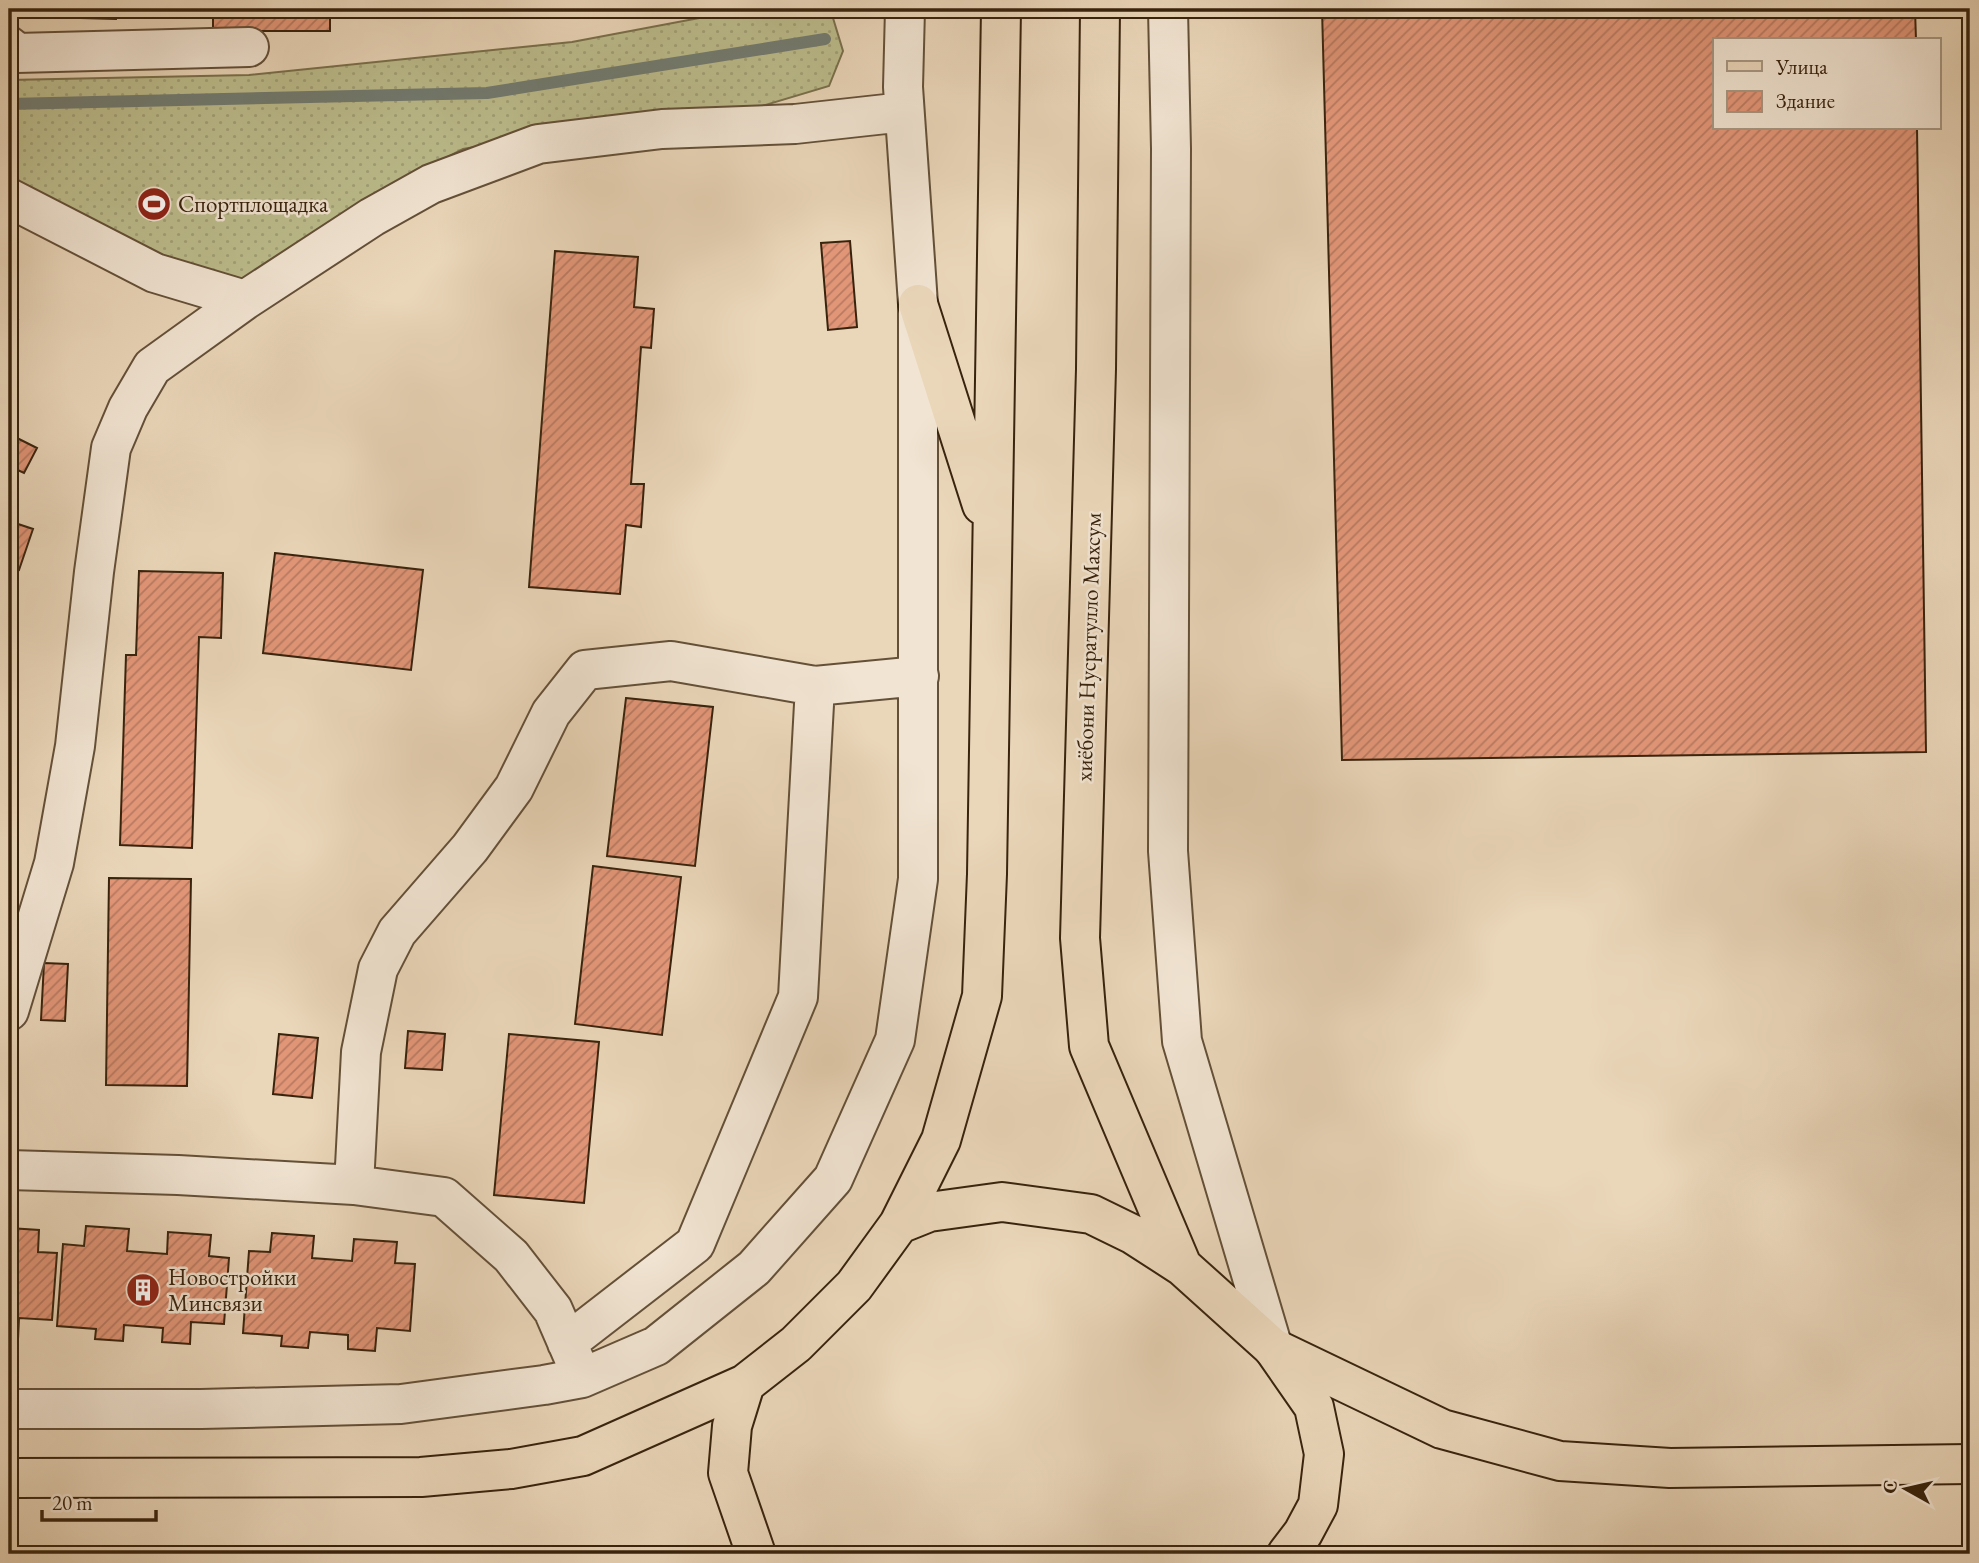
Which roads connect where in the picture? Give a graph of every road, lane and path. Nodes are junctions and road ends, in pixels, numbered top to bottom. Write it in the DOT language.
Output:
graph roads {
  1 [pos="905,9"];
  2 [pos="1001,9"];
  3 [pos="1100,9"];
  4 [pos="1168,9"];
  5 [pos="9,46"];
  6 [pos="249,47"];
  7 [pos="904,112"];
  8 [pos="9,198"];
  9 [pos="245,300"];
  10 [pos="918,304"];
  11 [pos="992,537"];
  12 [pos="919,676"];
  13 [pos="815,686"];
  14 [pos="9,1011"];
  15 [pos="9,1170"];
  16 [pos="354,1185"];
  17 [pos="898,1223"];
  18 [pos="1182,1266"];
  19 [pos="567,1343"];
  20 [pos="1273,1348"];
  21 [pos="582,1378"];
  22 [pos="745,1384"];
  23 [pos="9,1409"];
  24 [pos="1970,1464"];
  25 [pos="9,1478"];
  26 [pos="755,1554"];
  27 [pos="1287,1554"];
  1 -- 7 [label="street"];
  2 -- 11 [label="main road"];
  3 -- 18 [label="main road, хиёбони Нусратулло Махсум"];
  4 -- 20 [label="street"];
  5 -- 6 [label="street"];
  7 -- 9 [label="street"];
  7 -- 10 [label="street"];
  8 -- 9 [label="street"];
  9 -- 14 [label="street"];
  10 -- 11 [label="main road"];
  10 -- 12 [label="street"];
  11 -- 17 [label="main road"];
  12 -- 13 [label="street"];
  12 -- 21 [label="street"];
  13 -- 16 [label="street"];
  13 -- 19 [label="street"];
  15 -- 16 [label="street"];
  16 -- 19 [label="street"];
  17 -- 18 [label="main road"];
  17 -- 22 [label="main road"];
  18 -- 20 [label="main road"];
  19 -- 21 [label="street"];
  20 -- 24 [label="main road"];
  20 -- 27 [label="main road"];
  21 -- 23 [label="street"];
  22 -- 25 [label="main road"];
  22 -- 26 [label="main road"];
}
